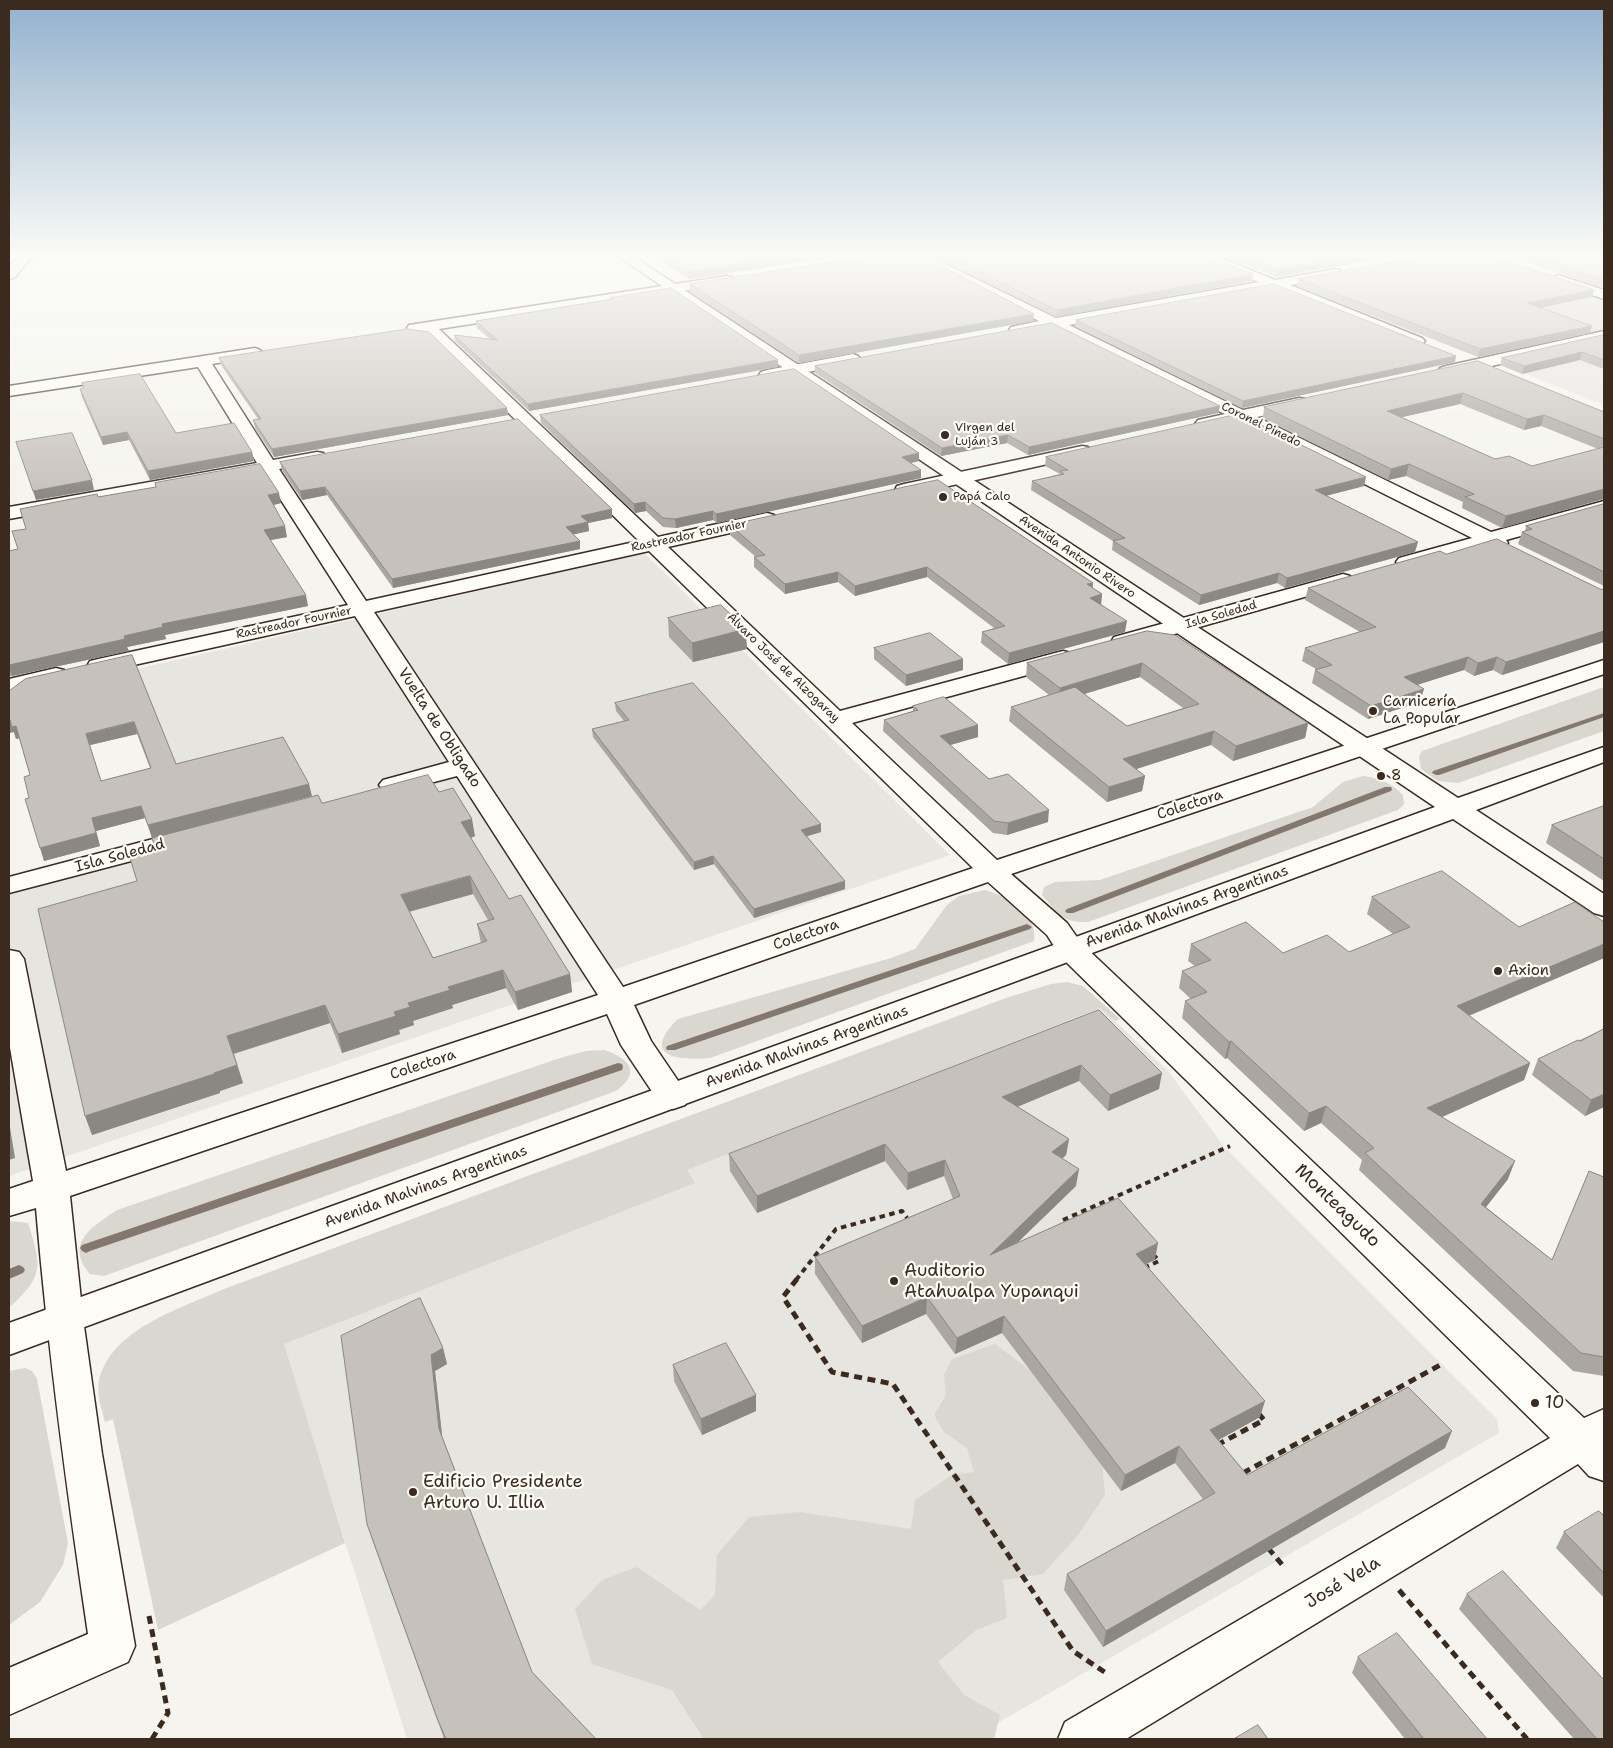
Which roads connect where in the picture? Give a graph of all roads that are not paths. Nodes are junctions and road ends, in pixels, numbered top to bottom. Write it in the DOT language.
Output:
graph roads {
  1 [pos="439,337"];
  2 [pos="744,337"];
  3 [pos="1082,337"];
  4 [pos="1406,337"];
  5 [pos="1601,337"];
  6 [pos="1430,346"];
  7 [pos="265,351"];
  8 [pos="1449,353"];
  9 [pos="870,356"];
  10 [pos="202,361"];
  11 [pos="1476,364"];
  12 [pos="794,370"];
  13 [pos="1428,375"];
  14 [pos="1504,375"];
  15 [pos="755,377"];
  16 [pos="9,391"];
  17 [pos="1310,400"];
  18 [pos="1242,415"];
  19 [pos="544,416"];
  20 [pos="525,420"];
  21 [pos="506,423"];
  22 [pos="1185,428"];
  23 [pos="1100,447"];
  24 [pos="335,454"];
  25 [pos="268,466"];
  26 [pos="958,478"];
  27 [pos="882,494"];
  28 [pos="1604,507"];
  29 [pos="9,513"];
  30 [pos="787,515"];
  31 [pos="1489,538"];
  32 [pos="653,544"];
  33 [pos="1516,552"];
  34 [pos="1387,568"];
  35 [pos="1359,576"];
  36 [pos="361,608"];
  37 [pos="1181,626"];
  38 [pos="1604,668"];
  39 [pos="9,686"];
  40 [pos="838,720"];
  41 [pos="1365,747"];
  42 [pos="1604,754"];
  43 [pos="464,766"];
  44 [pos="369,791"];
  45 [pos="1458,808"];
  46 [pos="218,830"];
  47 [pos="992,870"];
  48 [pos="9,885"];
  49 [pos="1604,907"];
  50 [pos="1070,950"];
  51 [pos="9,960"];
  52 [pos="616,1000"];
  53 [pos="673,1097"];
  54 [pos="52,1189"];
  55 [pos="9,1204"];
  56 [pos="64,1319"];
  57 [pos="9,1339"];
  58 [pos="1597,1444"];
  59 [pos="9,1692"];
  60 [pos="1082,1739"];
  1 -- 20 [label="street, Álvaro José de Alzogaray"];
  2 -- 12 [label="street, Avenida Antonio Rivero"];
  3 -- 18 [label="street, Coronel Pinedo"];
  4 -- 6 [label="street"];
  5 -- 11 [label="street"];
  7 -- 10 [label="street"];
  8 -- 11 [label="street"];
  9 -- 12 [label="street"];
  10 -- 16 [label="street"];
  10 -- 25 [label="street, Vuelta de Obligado"];
  11 -- 13 [label="street"];
  11 -- 14 [label="street"];
  12 -- 15 [label="street"];
  12 -- 26 [label="street, Avenida Antonio Rivero"];
  17 -- 18 [label="street"];
  18 -- 22 [label="street"];
  18 -- 31 [label="street, Coronel Pinedo"];
  19 -- 20 [label="street"];
  20 -- 21 [label="street"];
  20 -- 32 [label="street, Álvaro José de Alzogaray"];
  23 -- 26 [label="street"];
  24 -- 25 [label="street"];
  25 -- 29 [label="street"];
  25 -- 36 [label="street, Vuelta de Obligado"];
  26 -- 27 [label="street"];
  26 -- 37 [label="street, Avenida Antonio Rivero"];
  28 -- 31 [label="street"];
  30 -- 32 [label="street, Rastreador Fournier"];
  31 -- 33 [label="street, Coronel Pinedo"];
  31 -- 34 [label="street"];
  32 -- 36 [label="street, Rastreador Fournier"];
  32 -- 40 [label="street, Álvaro José de Alzogaray"];
  35 -- 37 [label="street, Isla Soledad"];
  36 -- 39 [label="street, Rastreador Fournier"];
  36 -- 43 [label="street, Vuelta de Obligado"];
  37 -- 40 [label="street, Isla Soledad"];
  37 -- 41 [label="street, Avenida Antonio Rivero"];
  38 -- 41 [label="street, Colectora"];
  40 -- 47 [label="street, Álvaro José de Alzogaray"];
  41 -- 45 [label="street, Avenida Antonio Rivero"];
  41 -- 47 [label="street, Colectora"];
  42 -- 45 [label="street, Avenida Malvinas Argentinas"];
  43 -- 44 [label="street"];
  43 -- 52 [label="street, Vuelta de Obligado"];
  45 -- 49 [label="street, Avenida Antonio Rivero"];
  45 -- 50 [label="street, Avenida Malvinas Argentinas"];
  46 -- 48 [label="street, Isla Soledad"];
  47 -- 50 [label="street, Álvaro José de Alzogaray"];
  47 -- 52 [label="street, Colectora"];
  50 -- 53 [label="street, Avenida Malvinas Argentinas"];
  50 -- 58 [label="street, Monteagudo"];
  51 -- 54 [label="street"];
  52 -- 53 [label="street, Vuelta de Obligado"];
  52 -- 54 [label="street, Colectora"];
  53 -- 56 [label="street, Avenida Malvinas Argentinas"];
  54 -- 55 [label="street, Colectora"];
  54 -- 56 [label="street"];
  56 -- 57 [label="street, Avenida Malvinas Argentinas"];
  56 -- 59 [label="street"];
  58 -- 60 [label="street, José Vela"];
}
